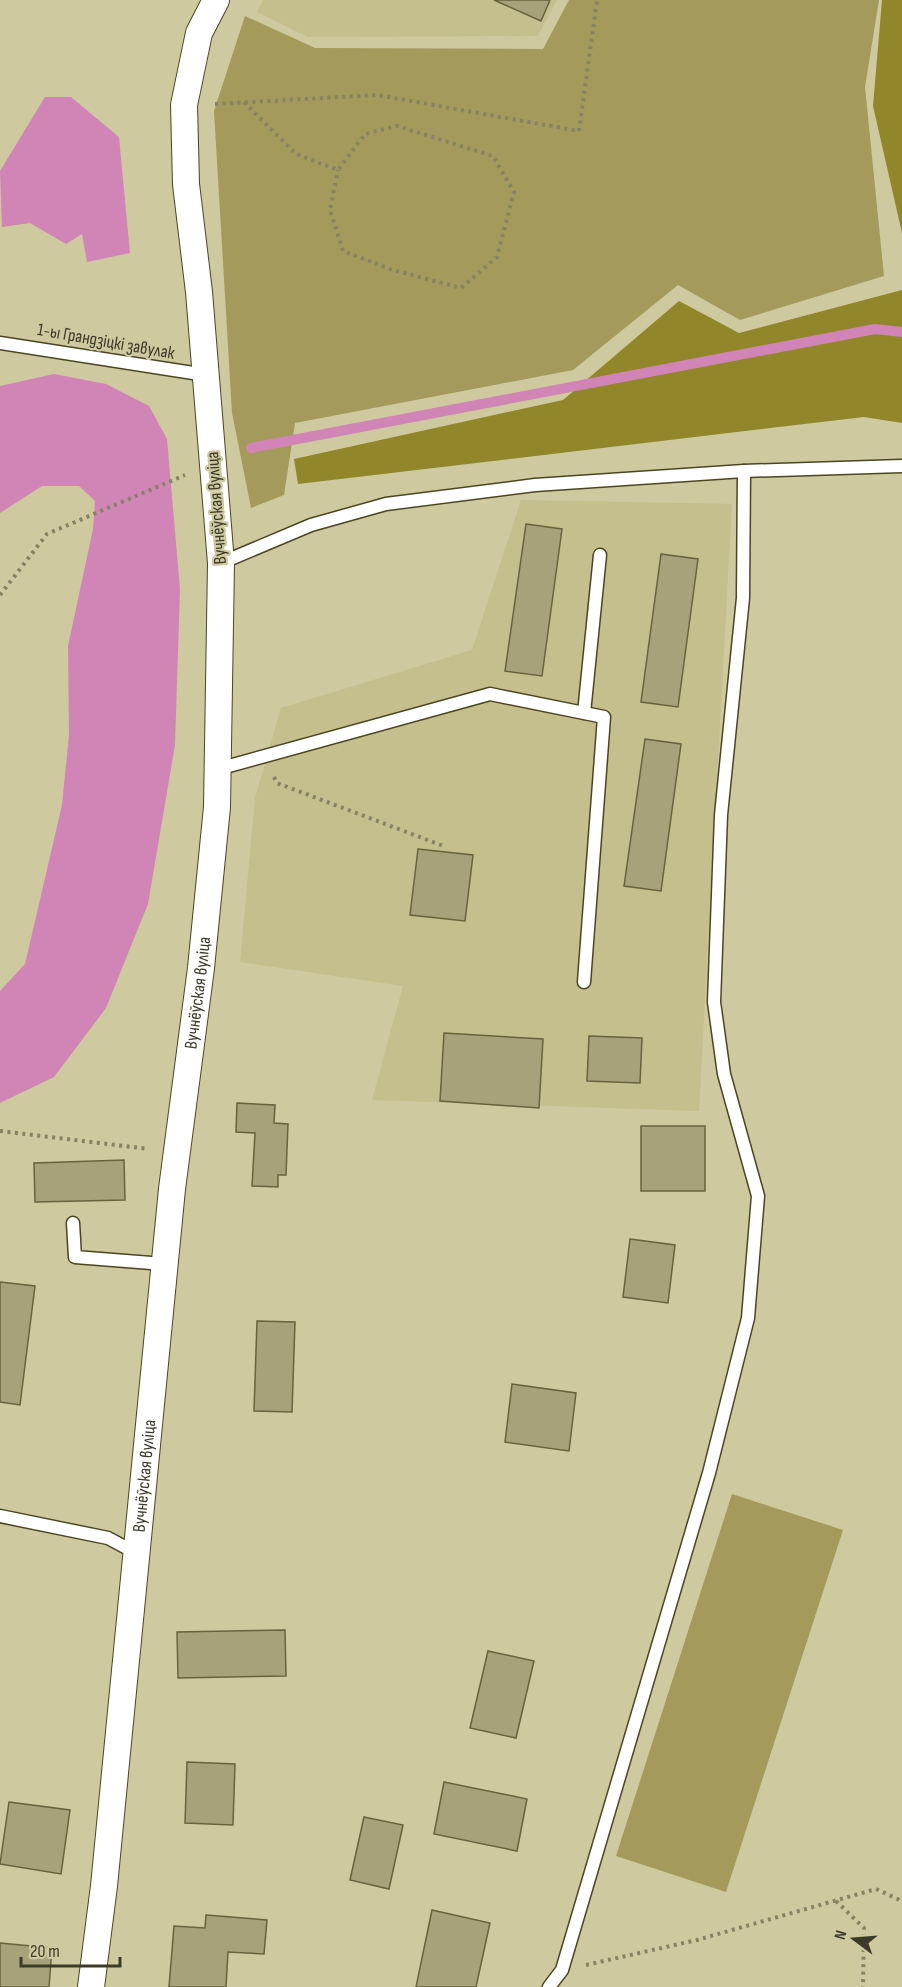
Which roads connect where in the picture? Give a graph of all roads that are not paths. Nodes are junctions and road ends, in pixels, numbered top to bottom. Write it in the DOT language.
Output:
graph roads {
  1 [pos="216,0"];
  2 [pos="0,344"];
  3 [pos="206,375"];
  4 [pos="902,466"];
  5 [pos="744,471"];
  6 [pos="600,555"];
  7 [pos="221,563"];
  8 [pos="584,713"];
  9 [pos="218,769"];
  10 [pos="584,982"];
  11 [pos="73,1222"];
  12 [pos="164,1264"];
  13 [pos="0,1516"];
  14 [pos="136,1553"];
  15 [pos="91,1987"];
  16 [pos="549,1987"];
  1 -- 3 [label="street, Вучнёўская вуліца"];
  2 -- 3 [label="lane, 1-ы Грандзіцкі завулак"];
  3 -- 7 [label="street, Вучнёўская вуліца"];
  4 -- 5 [label="lane"];
  5 -- 7 [label="lane"];
  5 -- 16 [label="lane"];
  6 -- 8 [label="lane"];
  7 -- 9 [label="street, Вучнёўская вуліца"];
  8 -- 9 [label="lane"];
  8 -- 10 [label="lane"];
  9 -- 12 [label="street, Вучнёўская вуліца"];
  11 -- 12 [label="lane"];
  12 -- 14 [label="street, Вучнёўская вуліца"];
  13 -- 14 [label="lane"];
  14 -- 15 [label="street, Вучнёўская вуліца"];
}
